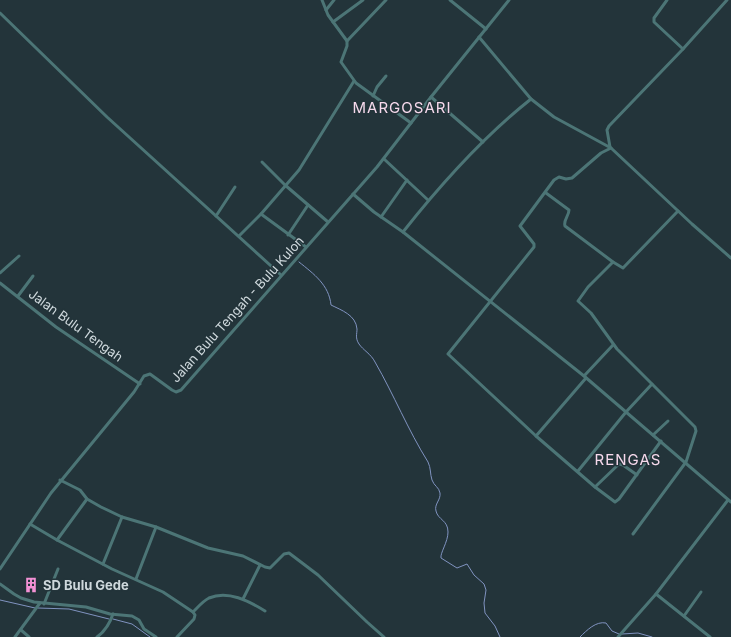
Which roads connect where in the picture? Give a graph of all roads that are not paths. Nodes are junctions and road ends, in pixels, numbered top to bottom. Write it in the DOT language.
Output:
graph roads {
  1 [pos="322,0"];
  2 [pos="334,0"];
  3 [pos="363,0"];
  4 [pos="386,0"];
  5 [pos="450,0"];
  6 [pos="509,0"];
  7 [pos="667,0"];
  8 [pos="727,0"];
  9 [pos="326,10"];
  10 [pos="0,14"];
  11 [pos="333,22"];
  12 [pos="486,29"];
  13 [pos="479,37"];
  14 [pos="346,41"];
  15 [pos="683,49"];
  16 [pos="386,76"];
  17 [pos="354,81"];
  18 [pos="373,96"];
  19 [pos="431,97"];
  20 [pos="531,99"];
  21 [pos="411,124"];
  22 [pos="483,142"];
  23 [pos="610,147"];
  24 [pos="384,159"];
  25 [pos="262,162"];
  26 [pos="407,180"];
  27 [pos="285,185"];
  28 [pos="235,187"];
  29 [pos="546,193"];
  30 [pos="353,194"];
  31 [pos="428,200"];
  32 [pos="308,204"];
  33 [pos="678,211"];
  34 [pos="261,214"];
  35 [pos="216,216"];
  36 [pos="381,217"];
  37 [pos="328,222"];
  38 [pos="403,232"];
  39 [pos="288,235"];
  40 [pos="239,236"];
  41 [pos="306,247"];
  42 [pos="19,256"];
  43 [pos="731,258"];
  44 [pos="613,262"];
  45 [pos="0,273"];
  46 [pos="280,275"];
  47 [pos="33,276"];
  48 [pos="0,283"];
  49 [pos="18,296"];
  50 [pos="490,302"];
  51 [pos="614,345"];
  52 [pos="585,377"];
  53 [pos="140,384"];
  54 [pos="652,384"];
  55 [pos="626,412"];
  56 [pos="668,421"];
  57 [pos="653,435"];
  58 [pos="536,436"];
  59 [pos="661,441"];
  60 [pos="686,462"];
  61 [pos="578,471"];
  62 [pos="636,476"];
  63 [pos="60,480"];
  64 [pos="595,487"];
  65 [pos="87,499"];
  66 [pos="730,501"];
  67 [pos="122,517"];
  68 [pos="30,524"];
  69 [pos="156,527"];
  70 [pos="633,534"];
  71 [pos="57,540"];
  72 [pos="103,564"];
  73 [pos="260,565"];
  74 [pos="0,569"];
  75 [pos="58,569"];
  76 [pos="136,579"];
  77 [pos="0,584"];
  78 [pos="701,592"];
  79 [pos="656,594"];
  80 [pos="243,599"];
  81 [pos="42,603"];
  82 [pos="265,611"];
  83 [pos="193,612"];
  84 [pos="113,615"];
  85 [pos="684,616"];
  86 [pos="21,630"];
  87 [pos="704,633"];
  88 [pos="619,636"];
  89 [pos="15,637"];
  90 [pos="29,637"];
  91 [pos="97,637"];
  92 [pos="156,637"];
  93 [pos="177,637"];
  94 [pos="384,637"];
  95 [pos="702,637"];
  96 [pos="710,637"];
  1 -- 9 [label="street"];
  2 -- 9 [label="street"];
  3 -- 11 [label="street"];
  4 -- 14 [label="street"];
  5 -- 12 [label="street"];
  6 -- 12 [label="street, Jalan Bulu Tengah - Bulu Kulon"];
  7 -- 15 [label="street"];
  8 -- 15 [label="street"];
  9 -- 11 [label="street"];
  10 -- 35 [label="street"];
  11 -- 14 [label="street"];
  12 -- 13 [label="street, Jalan Bulu Tengah - Bulu Kulon"];
  13 -- 19 [label="street, Jalan Bulu Tengah - Bulu Kulon"];
  13 -- 20 [label="street"];
  14 -- 17 [label="street"];
  15 -- 23 [label="street"];
  16 -- 18 [label="street"];
  17 -- 18 [label="street"];
  17 -- 27 [label="street"];
  18 -- 21 [label="street"];
  19 -- 21 [label="street, Jalan Bulu Tengah - Bulu Kulon"];
  19 -- 22 [label="street"];
  20 -- 22 [label="street"];
  20 -- 23 [label="street"];
  21 -- 24 [label="street, Jalan Bulu Tengah - Bulu Kulon"];
  22 -- 31 [label="street"];
  23 -- 29 [label="street"];
  23 -- 33 [label="street"];
  24 -- 26 [label="street"];
  24 -- 30 [label="street, Jalan Bulu Tengah - Bulu Kulon"];
  25 -- 27 [label="street"];
  26 -- 31 [label="street"];
  26 -- 36 [label="street"];
  27 -- 32 [label="street"];
  27 -- 34 [label="street"];
  28 -- 35 [label="street"];
  29 -- 44 [label="street"];
  29 -- 50 [label="street"];
  30 -- 36 [label="street"];
  30 -- 37 [label="street, Jalan Bulu Tengah - Bulu Kulon"];
  31 -- 38 [label="street"];
  32 -- 37 [label="street"];
  32 -- 39 [label="street"];
  33 -- 43 [label="street"];
  33 -- 44 [label="street"];
  34 -- 39 [label="street"];
  34 -- 40 [label="street"];
  35 -- 40 [label="street"];
  36 -- 38 [label="street"];
  37 -- 41 [label="street, Jalan Bulu Tengah - Bulu Kulon"];
  38 -- 50 [label="street"];
  39 -- 41 [label="street"];
  40 -- 46 [label="street"];
  41 -- 46 [label="street, Jalan Bulu Tengah - Bulu Kulon"];
  42 -- 45 [label="street"];
  44 -- 51 [label="street"];
  46 -- 53 [label="street, Jalan Bulu Tengah - Bulu Kulon"];
  47 -- 49 [label="street"];
  48 -- 49 [label="street, Jalan Bulu Tengah"];
  49 -- 53 [label="street, Jalan Bulu Tengah"];
  50 -- 52 [label="street"];
  50 -- 58 [label="street"];
  51 -- 52 [label="street"];
  51 -- 54 [label="street"];
  52 -- 55 [label="street"];
  52 -- 58 [label="street"];
  53 -- 63 [label="street, Jalan Bulu Tengah - Bulu Kulon"];
  54 -- 55 [label="street"];
  54 -- 60 [label="street"];
  55 -- 57 [label="street"];
  55 -- 61 [label="street"];
  56 -- 57 [label="street"];
  57 -- 59 [label="street"];
  58 -- 61 [label="street"];
  59 -- 60 [label="street"];
  59 -- 62 [label="street"];
  60 -- 66 [label="street"];
  60 -- 70 [label="street"];
  61 -- 64 [label="street"];
  62 -- 64 [label="street"];
  62 -- 64 [label="street"];
  63 -- 65 [label="street"];
  63 -- 68 [label="street, Jalan Bulu Tengah - Bulu Kulon"];
  65 -- 67 [label="street"];
  65 -- 71 [label="street"];
  66 -- 79 [label="street"];
  67 -- 69 [label="street"];
  67 -- 72 [label="street"];
  68 -- 71 [label="street"];
  68 -- 74 [label="street, Jalan Bulu Tengah - Bulu Kulon"];
  69 -- 73 [label="street"];
  69 -- 76 [label="street"];
  71 -- 72 [label="street"];
  72 -- 76 [label="street"];
  73 -- 80 [label="street"];
  73 -- 94 [label="street"];
  75 -- 81 [label="street"];
  76 -- 83 [label="street"];
  77 -- 81 [label="street"];
  78 -- 85 [label="street"];
  79 -- 85 [label="street"];
  79 -- 88 [label="street"];
  80 -- 82 [label="street"];
  80 -- 83 [label="street"];
  81 -- 84 [label="street"];
  81 -- 86 [label="street"];
  83 -- 93 [label="street"];
  84 -- 91 [label="street"];
  84 -- 92 [label="street"];
  85 -- 87 [label="street"];
  86 -- 89 [label="street"];
  86 -- 90 [label="street"];
  87 -- 95 [label="street"];
  87 -- 96 [label="street"];
}
